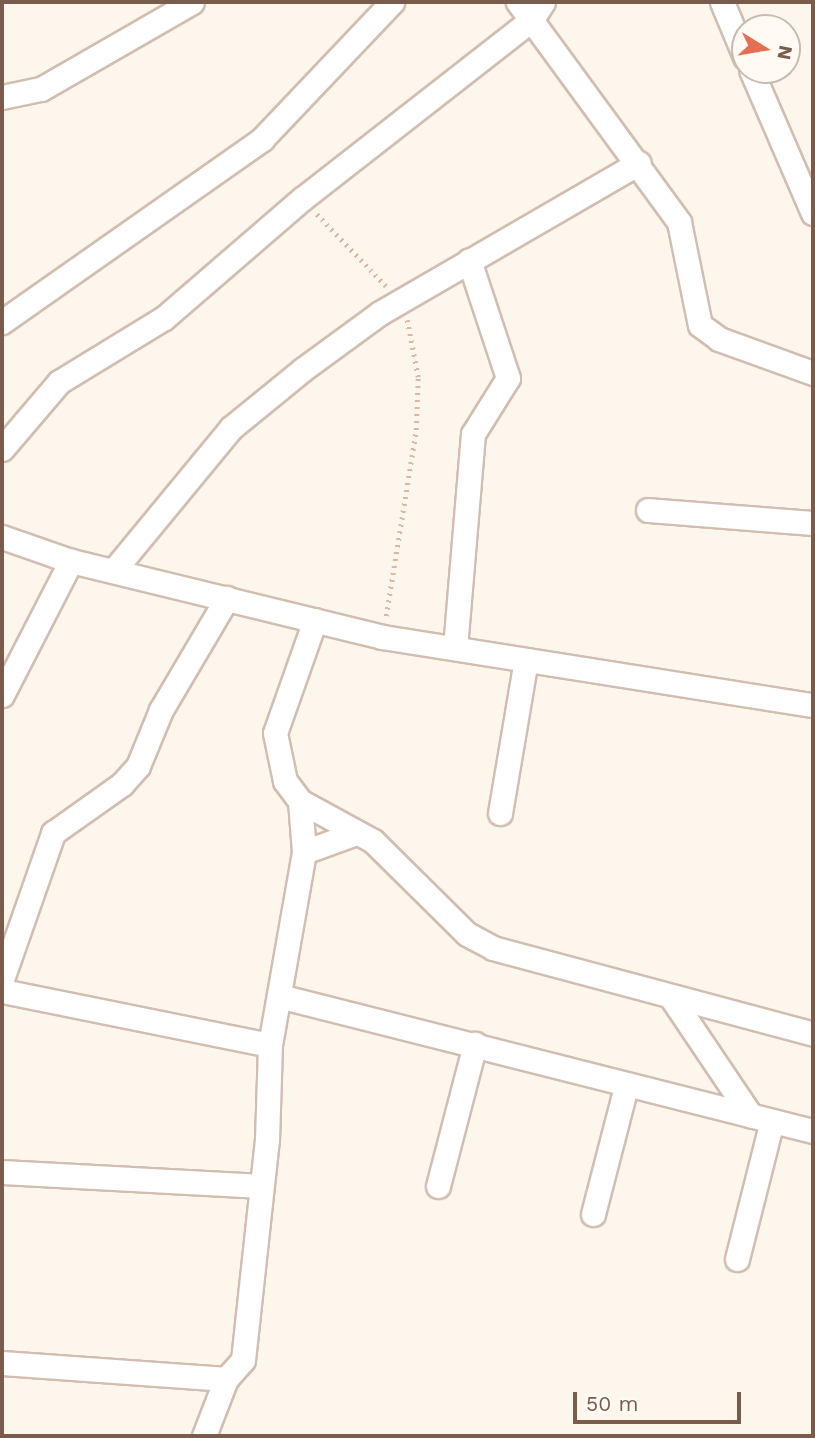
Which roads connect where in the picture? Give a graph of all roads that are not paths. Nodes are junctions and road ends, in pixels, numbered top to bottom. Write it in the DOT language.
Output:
graph roads {
  1 [pos="192,2"];
  2 [pos="392,2"];
  3 [pos="722,2"];
  4 [pos="531,7"];
  5 [pos="731,24"];
  6 [pos="757,84"];
  7 [pos="2,97"];
  8 [pos="639,163"];
  9 [pos="813,213"];
  10 [pos="469,260"];
  11 [pos="2,322"];
  12 [pos="813,373"];
  13 [pos="2,449"];
  14 [pos="648,510"];
  15 [pos="813,523"];
  16 [pos="2,537"];
  17 [pos="71,561"];
  18 [pos="114,570"];
  19 [pos="227,598"];
  20 [pos="315,620"];
  21 [pos="454,648"];
  22 [pos="526,660"];
  23 [pos="2,695"];
  24 [pos="813,705"];
  25 [pos="300,801"];
  26 [pos="500,813"];
  27 [pos="356,833"];
  28 [pos="304,852"];
  29 [pos="2,979"];
  30 [pos="2,990"];
  31 [pos="279,996"];
  32 [pos="671,997"];
  33 [pos="813,1034"];
  34 [pos="475,1044"];
  35 [pos="270,1045"];
  36 [pos="626,1086"];
  37 [pos="762,1118"];
  38 [pos="813,1131"];
  39 [pos="2,1172"];
  40 [pos="260,1186"];
  41 [pos="438,1186"];
  42 [pos="593,1214"];
  43 [pos="737,1259"];
  44 [pos="2,1363"];
  45 [pos="226,1379"];
  46 [pos="204,1436"];
  1 -- 7 [label="street"];
  2 -- 11 [label="street"];
  3 -- 5 [label="street"];
  4 -- 8 [label="street"];
  4 -- 13 [label="street"];
  6 -- 9 [label="street"];
  8 -- 10 [label="street"];
  8 -- 12 [label="street"];
  10 -- 18 [label="street"];
  10 -- 21 [label="street"];
  14 -- 15 [label="street"];
  16 -- 17 [label="street"];
  17 -- 18 [label="street"];
  17 -- 23 [label="street"];
  18 -- 19 [label="street"];
  19 -- 20 [label="street"];
  19 -- 29 [label="street"];
  20 -- 21 [label="street"];
  20 -- 25 [label="street"];
  21 -- 22 [label="street"];
  22 -- 24 [label="street"];
  22 -- 26 [label="street"];
  25 -- 27 [label="street"];
  25 -- 28 [label="street"];
  27 -- 28 [label="street"];
  27 -- 32 [label="street"];
  28 -- 31 [label="street"];
  30 -- 35 [label="street"];
  31 -- 34 [label="street"];
  31 -- 35 [label="street"];
  32 -- 33 [label="street"];
  32 -- 37 [label="street"];
  34 -- 36 [label="street"];
  34 -- 41 [label="street"];
  35 -- 40 [label="street"];
  36 -- 37 [label="street"];
  36 -- 42 [label="street"];
  37 -- 38 [label="street"];
  37 -- 43 [label="street"];
  39 -- 40 [label="street"];
  40 -- 45 [label="street"];
  44 -- 45 [label="street"];
  45 -- 46 [label="street"];
}
